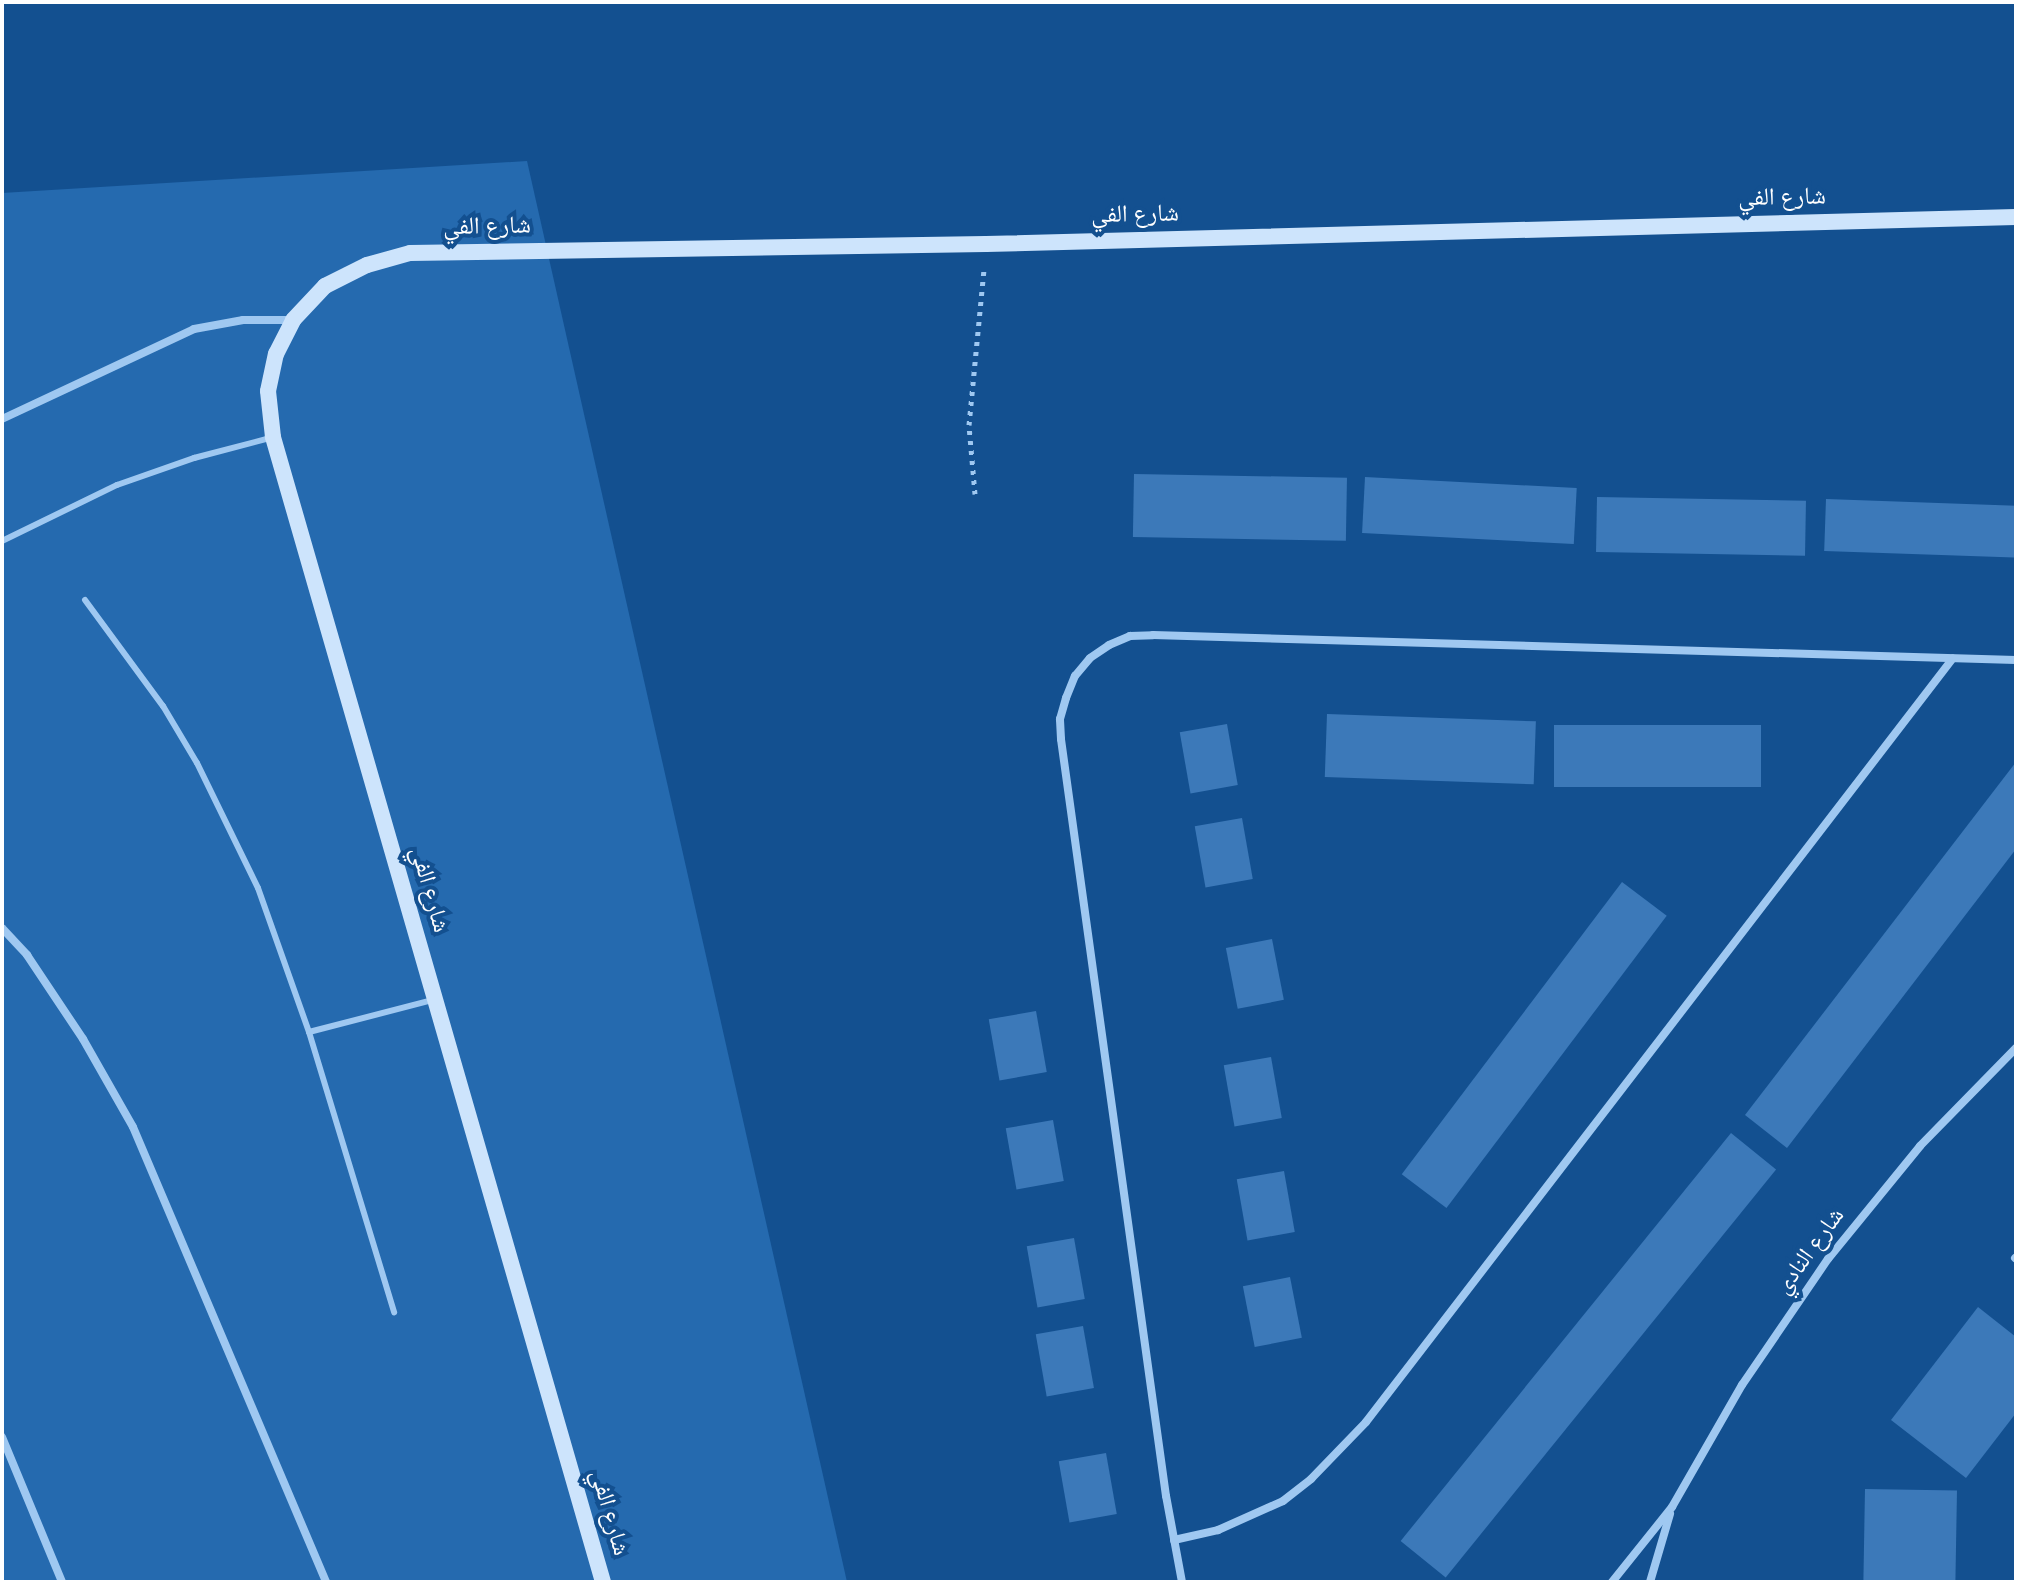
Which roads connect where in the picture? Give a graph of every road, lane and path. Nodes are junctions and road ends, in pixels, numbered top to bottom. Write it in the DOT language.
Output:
graph roads {
  1 [pos="2016,217"];
  2 [pos="986,244"];
  3 [pos="293,320"];
  4 [pos="2,419"];
  5 [pos="273,437"];
  6 [pos="975,494"];
  7 [pos="2,541"];
  8 [pos="85,600"];
  9 [pos="1953,658"];
  10 [pos="2016,660"];
  11 [pos="2,928"];
  12 [pos="435,1000"];
  13 [pos="309,1032"];
  14 [pos="2016,1048"];
  15 [pos="394,1312"];
  16 [pos="2,1437"];
  17 [pos="1672,1507"];
  18 [pos="1174,1540"];
  19 [pos="62,1582"];
  20 [pos="326,1582"];
  21 [pos="603,1582"];
  22 [pos="1182,1582"];
  23 [pos="1612,1582"];
  24 [pos="1650,1582"];
  1 -- 2 [label="street, شارع الفي"];
  2 -- 3 [label="street, شارع الفي"];
  2 -- 6 [label="path"];
  3 -- 4 [label="street"];
  3 -- 5 [label="street, شارع الفي"];
  5 -- 7 [label="lane"];
  5 -- 12 [label="street, شارع الفي"];
  8 -- 13 [label="lane"];
  9 -- 10 [label="street"];
  9 -- 18 [label="street"];
  9 -- 18 [label="street"];
  11 -- 20 [label="street"];
  12 -- 13 [label="lane"];
  12 -- 21 [label="street, شارع الفي"];
  13 -- 15 [label="lane"];
  14 -- 17 [label="street, شارع النادي"];
  16 -- 19 [label="street"];
  17 -- 23 [label="street, شارع النادي"];
  17 -- 24 [label="street, شارع النادي"];
  18 -- 22 [label="street"];
}
